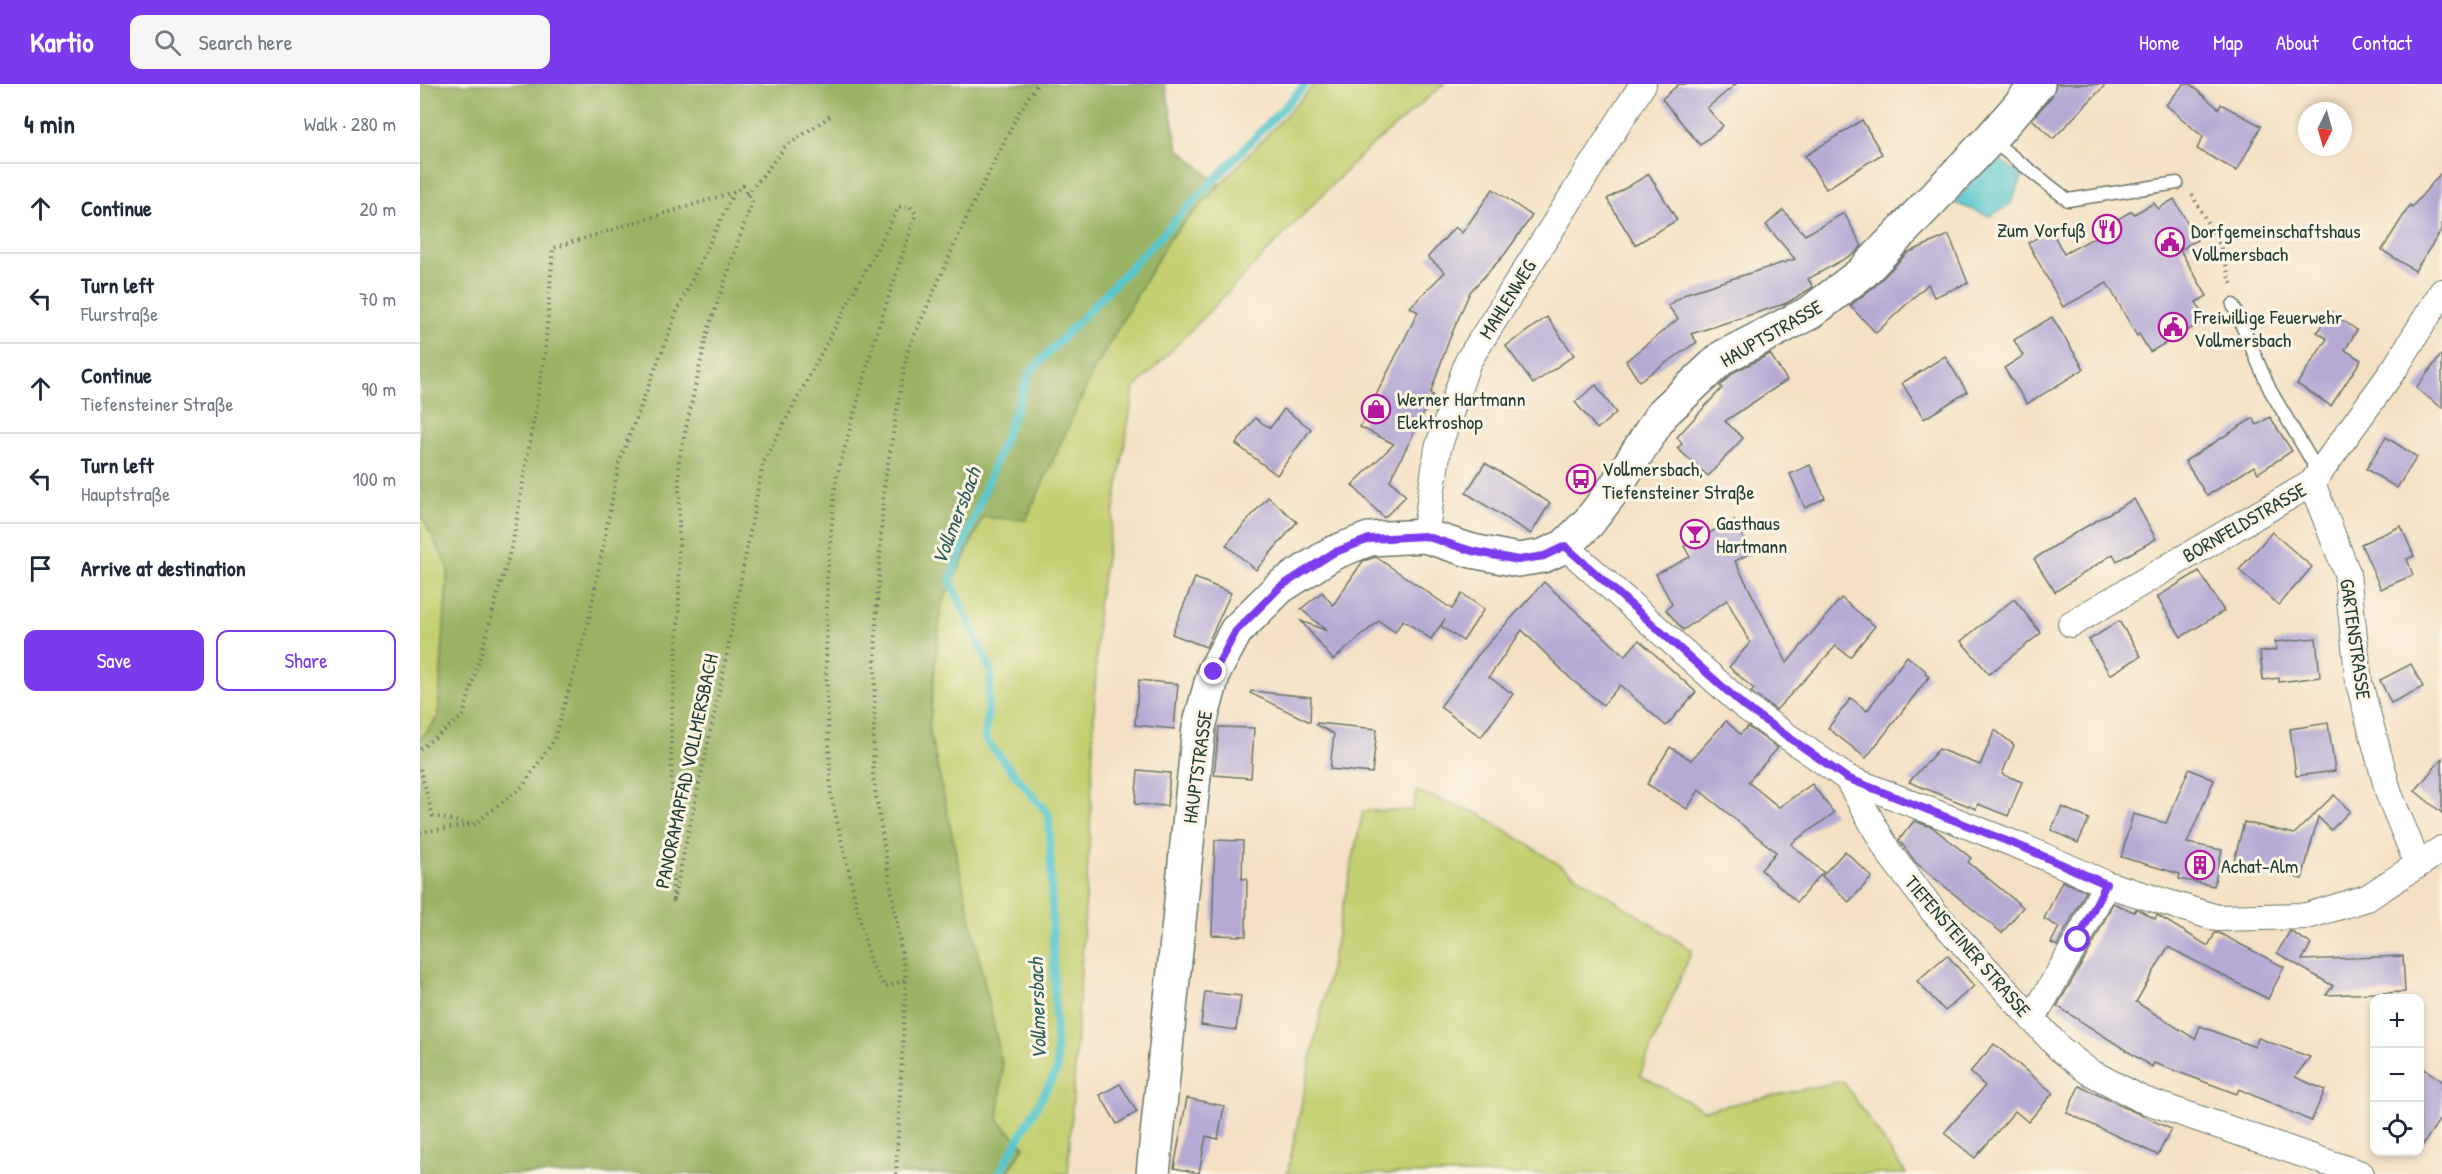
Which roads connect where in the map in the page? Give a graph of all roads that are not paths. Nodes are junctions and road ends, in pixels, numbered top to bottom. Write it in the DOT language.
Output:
graph roads {
  1 [pos="1643,84"];
  2 [pos="2038,84"];
  3 [pos="1990,139"];
  4 [pos="2177,183"];
  5 [pos="2442,292"];
  6 [pos="2233,305"];
  7 [pos="2312,483"];
  8 [pos="1425,536"];
  9 [pos="1565,546"];
  10 [pos="2071,624"];
  11 [pos="1847,778"];
  12 [pos="2442,849"];
  13 [pos="2418,865"];
  14 [pos="2106,884"];
  15 [pos="2032,1020"];
  16 [pos="1153,1174"];
  17 [pos="2361,1174"];
  1 -- 8 [label="street, MAHLENWEG"];
  2 -- 3 [label="main road, HAUPTSTRASSE"];
  3 -- 4 [label="lane"];
  3 -- 9 [label="main road, HAUPTSTRASSE"];
  5 -- 7 [label="street, BORNFELDSTRASSE"];
  6 -- 7 [label="lane"];
  7 -- 10 [label="street, BORNFELDSTRASSE"];
  7 -- 13 [label="street, GARTENSTRASSE"];
  8 -- 9 [label="main road, HAUPTSTRASSE"];
  8 -- 16 [label="main road, HAUPTSTRASSE"];
  9 -- 11 [label="street, TIEFENSTEINER STRASSE"];
  11 -- 14 [label="street"];
  11 -- 15 [label="street, TIEFENSTEINER STRASSE"];
  12 -- 13 [label="street"];
  13 -- 14 [label="street"];
  14 -- 15 [label="street"];
  15 -- 17 [label="street, TIEFENSTEINER STRASSE"];
}
